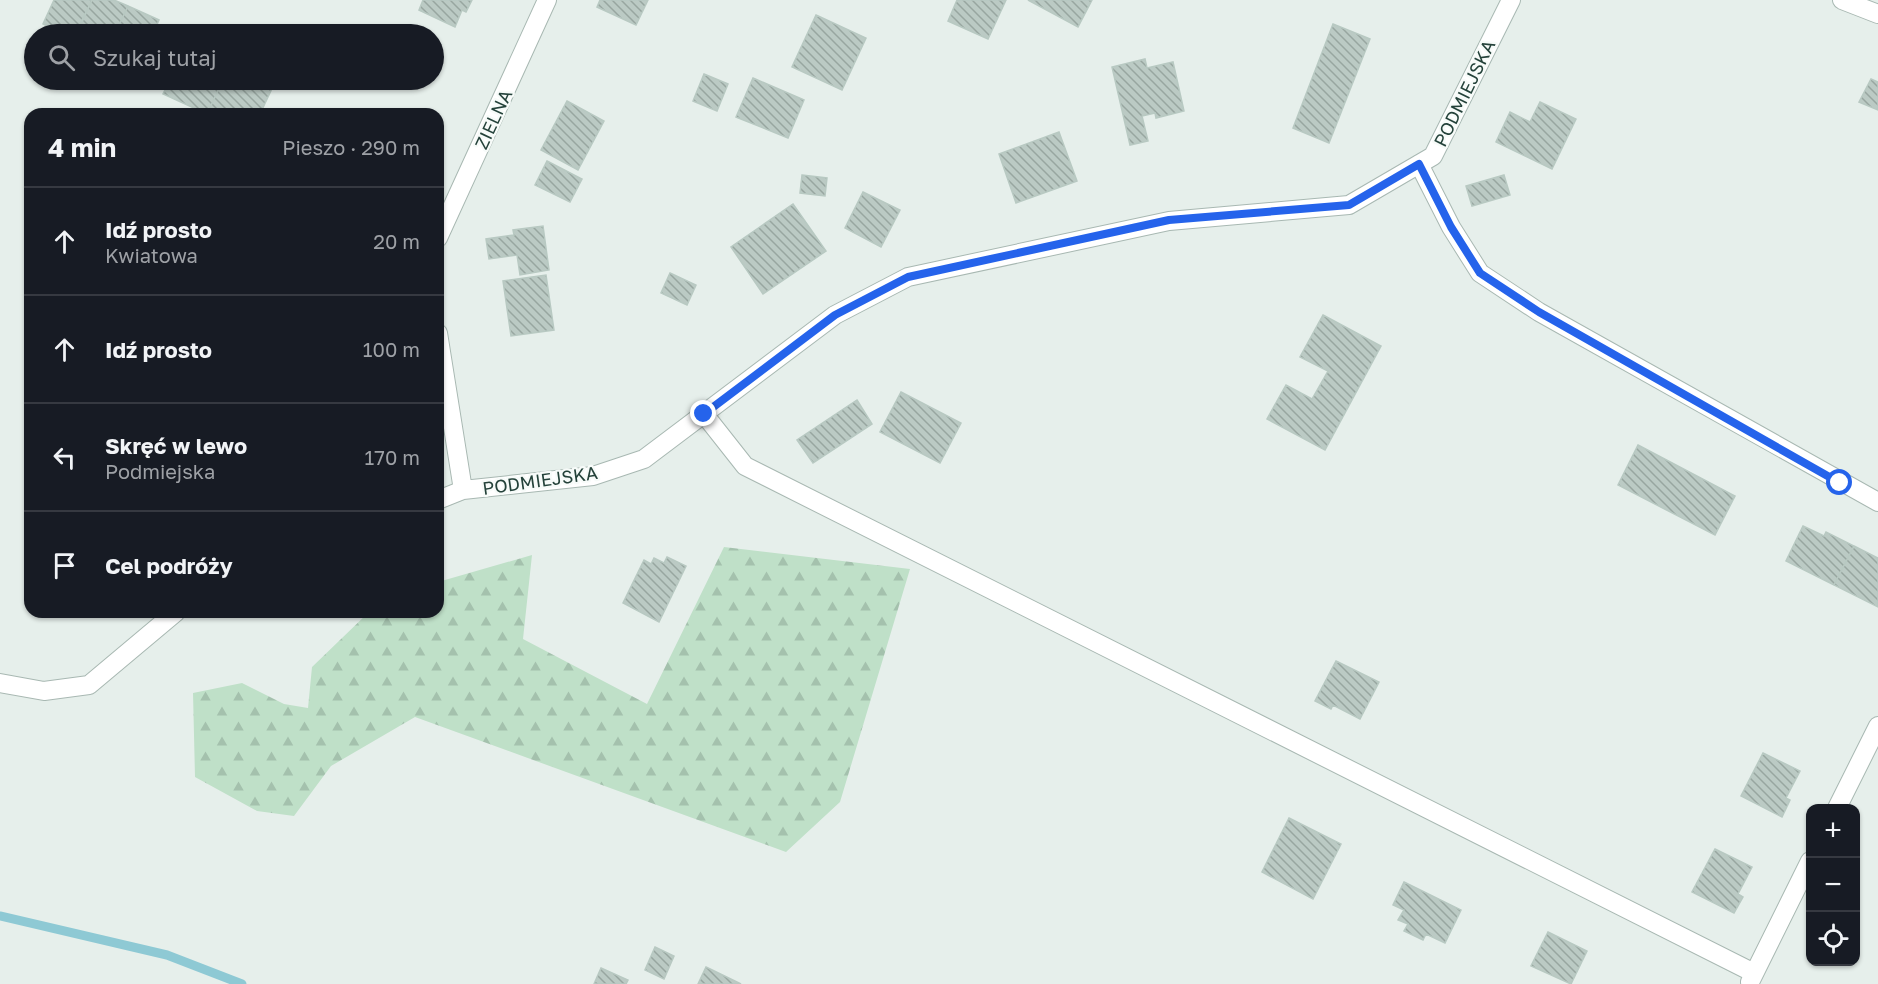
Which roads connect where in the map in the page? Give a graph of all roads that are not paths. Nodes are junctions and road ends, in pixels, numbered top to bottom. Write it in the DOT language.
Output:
graph roads {
  1 [pos="547,0"];
  2 [pos="1510,0"];
  3 [pos="1842,0"];
  4 [pos="1878,14"];
  5 [pos="1419,164"];
  6 [pos="444,225"];
  7 [pos="444,371"];
  8 [pos="704,414"];
  9 [pos="463,490"];
  10 [pos="444,498"];
  11 [pos="1878,502"];
  12 [pos="169,618"];
  13 [pos="0,683"];
  14 [pos="1878,726"];
  15 [pos="1839,804"];
  16 [pos="1806,869"];
  17 [pos="1752,979"];
  1 -- 6 [label="street, ZIELNA"];
  2 -- 5 [label="street, PODMIEJSKA"];
  3 -- 4 [label="street"];
  5 -- 8 [label="street, PODMIEJSKA"];
  5 -- 11 [label="street"];
  7 -- 9 [label="street"];
  8 -- 9 [label="street, PODMIEJSKA"];
  8 -- 17 [label="street"];
  9 -- 10 [label="street, PODMIEJSKA"];
  12 -- 13 [label="street"];
  14 -- 15 [label="street"];
  16 -- 17 [label="street"];
}
